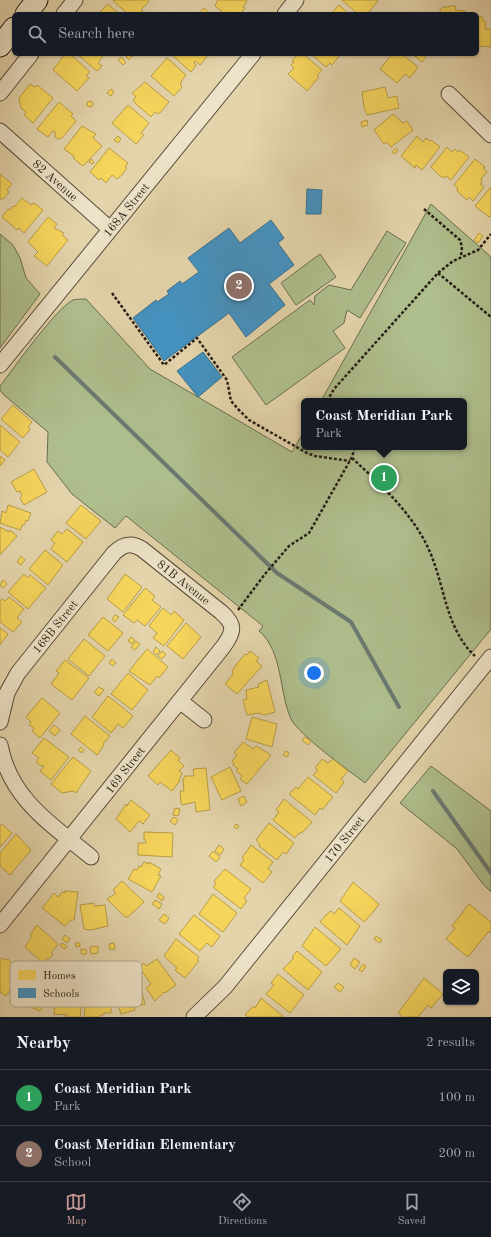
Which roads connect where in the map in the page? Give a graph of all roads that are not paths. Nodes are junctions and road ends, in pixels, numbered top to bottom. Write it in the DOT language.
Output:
graph roads {
  1 [pos="37,0"];
  2 [pos="75,0"];
  3 [pos="296,0"];
  4 [pos="28,12"];
  5 [pos="66,12"];
  6 [pos="287,12"];
  7 [pos="12,31"];
  8 [pos="0,46"];
  9 [pos="29,56"];
  10 [pos="251,56"];
  11 [pos="0,93"];
  12 [pos="449,94"];
  13 [pos="0,131"];
  14 [pos="491,135"];
  15 [pos="110,229"];
  16 [pos="0,365"];
  17 [pos="128,544"];
  18 [pos="231,625"];
  19 [pos="491,657"];
  20 [pos="180,701"];
  21 [pos="204,720"];
  22 [pos="0,722"];
  23 [pos="0,745"];
  24 [pos="70,839"];
  25 [pos="91,857"];
  26 [pos="0,925"];
  27 [pos="194,1017"];
  1 -- 4 [label="main road"];
  2 -- 5 [label="street"];
  3 -- 6 [label="street"];
  7 -- 8 [label="main road"];
  9 -- 11 [label="street"];
  10 -- 15 [label="street, 168A Street"];
  12 -- 14 [label="street"];
  13 -- 15 [label="street, 82 Avenue"];
  15 -- 16 [label="street, 168A Street"];
  17 -- 18 [label="street, 81B Avenue"];
  17 -- 22 [label="street, 168B Street"];
  18 -- 20 [label="street, 169 Street"];
  19 -- 27 [label="street, 170 Street"];
  20 -- 21 [label="street"];
  20 -- 24 [label="street, 169 Street"];
  23 -- 24 [label="street"];
  24 -- 25 [label="street"];
  24 -- 26 [label="street, 169 Street"];
}
